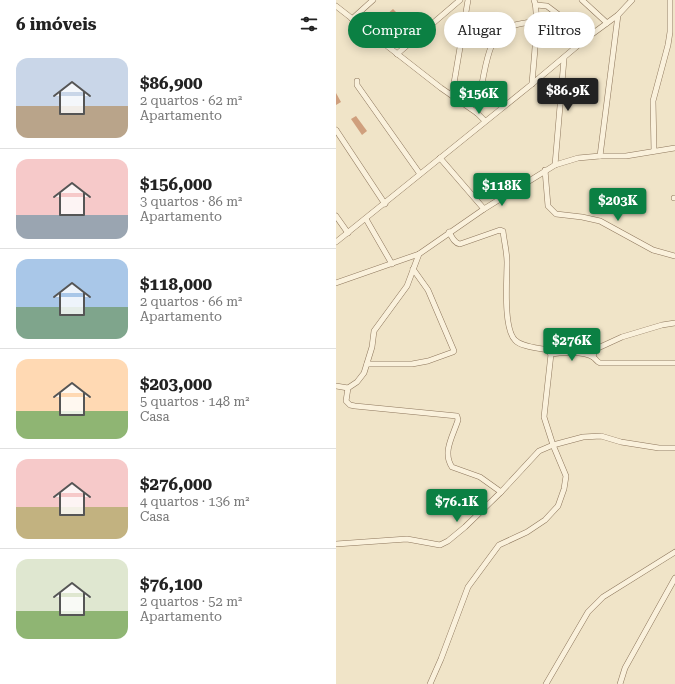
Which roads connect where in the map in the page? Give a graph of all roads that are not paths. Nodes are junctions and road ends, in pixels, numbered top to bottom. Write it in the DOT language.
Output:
graph roads {
  1 [pos="373,0"];
  2 [pos="460,0"];
  3 [pos="468,0"];
  4 [pos="582,0"];
  5 [pos="632,0"];
  6 [pos="670,0"];
  7 [pos="535,2"];
  8 [pos="336,6"];
  9 [pos="360,12"];
  10 [pos="536,12"];
  11 [pos="554,12"];
  12 [pos="618,15"];
  13 [pos="348,16"];
  14 [pos="607,23"];
  15 [pos="524,24"];
  16 [pos="595,32"];
  17 [pos="389,48"];
  18 [pos="534,48"];
  19 [pos="576,48"];
  20 [pos="397,54"];
  21 [pos="564,59"];
  22 [pos="357,81"];
  23 [pos="532,84"];
  24 [pos="452,95"];
  25 [pos="477,113"];
  26 [pos="485,121"];
  27 [pos="336,130"];
  28 [pos="675,148"];
  29 [pos="654,151"];
  30 [pos="600,156"];
  31 [pos="440,158"];
  32 [pos="555,165"];
  33 [pos="545,170"];
  34 [pos="420,174"];
  35 [pos="385,204"];
  36 [pos="484,209"];
  37 [pos="336,216"];
  38 [pos="366,219"];
  39 [pos="449,232"];
  40 [pos="348,233"];
  41 [pos="336,242"];
  42 [pos="419,254"];
  43 [pos="675,256"];
  44 [pos="392,264"];
  45 [pos="414,269"];
  46 [pos="336,283"];
  47 [pos="675,323"];
  48 [pos="551,354"];
  49 [pos="593,357"];
  50 [pos="675,363"];
  51 [pos="367,364"];
  52 [pos="336,386"];
  53 [pos="348,388"];
  54 [pos="553,445"];
  55 [pos="675,448"];
  56 [pos="501,492"];
  57 [pos="336,544"];
  58 [pos="675,552"];
  59 [pos="675,578"];
  60 [pos="430,684"];
  61 [pos="546,684"];
  62 [pos="620,684"];
  1 -- 9 [label="street"];
  2 -- 20 [label="street"];
  3 -- 24 [label="street"];
  4 -- 14 [label="street"];
  5 -- 12 [label="street"];
  6 -- 29 [label="street"];
  7 -- 10 [label="street"];
  7 -- 11 [label="street"];
  8 -- 13 [label="street"];
  12 -- 14 [label="street"];
  12 -- 30 [label="street"];
  14 -- 16 [label="street"];
  15 -- 25 [label="street"];
  17 -- 20 [label="street"];
  18 -- 23 [label="street"];
  19 -- 21 [label="street"];
  20 -- 24 [label="street"];
  21 -- 23 [label="street"];
  21 -- 32 [label="street"];
  22 -- 34 [label="street"];
  23 -- 26 [label="street"];
  24 -- 25 [label="street"];
  25 -- 26 [label="street"];
  26 -- 31 [label="street"];
  27 -- 35 [label="street"];
  28 -- 29 [label="street"];
  29 -- 30 [label="street"];
  30 -- 32 [label="street"];
  31 -- 34 [label="street"];
  31 -- 36 [label="street"];
  32 -- 33 [label="street"];
  33 -- 36 [label="street"];
  33 -- 43 [label="street"];
  34 -- 35 [label="street"];
  35 -- 38 [label="street"];
  36 -- 39 [label="street"];
  37 -- 40 [label="street"];
  38 -- 40 [label="street"];
  38 -- 44 [label="street"];
  39 -- 42 [label="street"];
  39 -- 48 [label="street"];
  40 -- 41 [label="street"];
  42 -- 44 [label="street"];
  42 -- 45 [label="street"];
  44 -- 46 [label="street"];
  45 -- 51 [label="street"];
  45 -- 51 [label="street"];
  47 -- 49 [label="street"];
  48 -- 49 [label="street"];
  48 -- 54 [label="street"];
  49 -- 50 [label="street"];
  51 -- 53 [label="street"];
  52 -- 53 [label="street"];
  53 -- 56 [label="street"];
  54 -- 55 [label="street"];
  54 -- 56 [label="street"];
  54 -- 60 [label="street"];
  56 -- 57 [label="street"];
  58 -- 61 [label="street"];
  59 -- 62 [label="street"];
}
